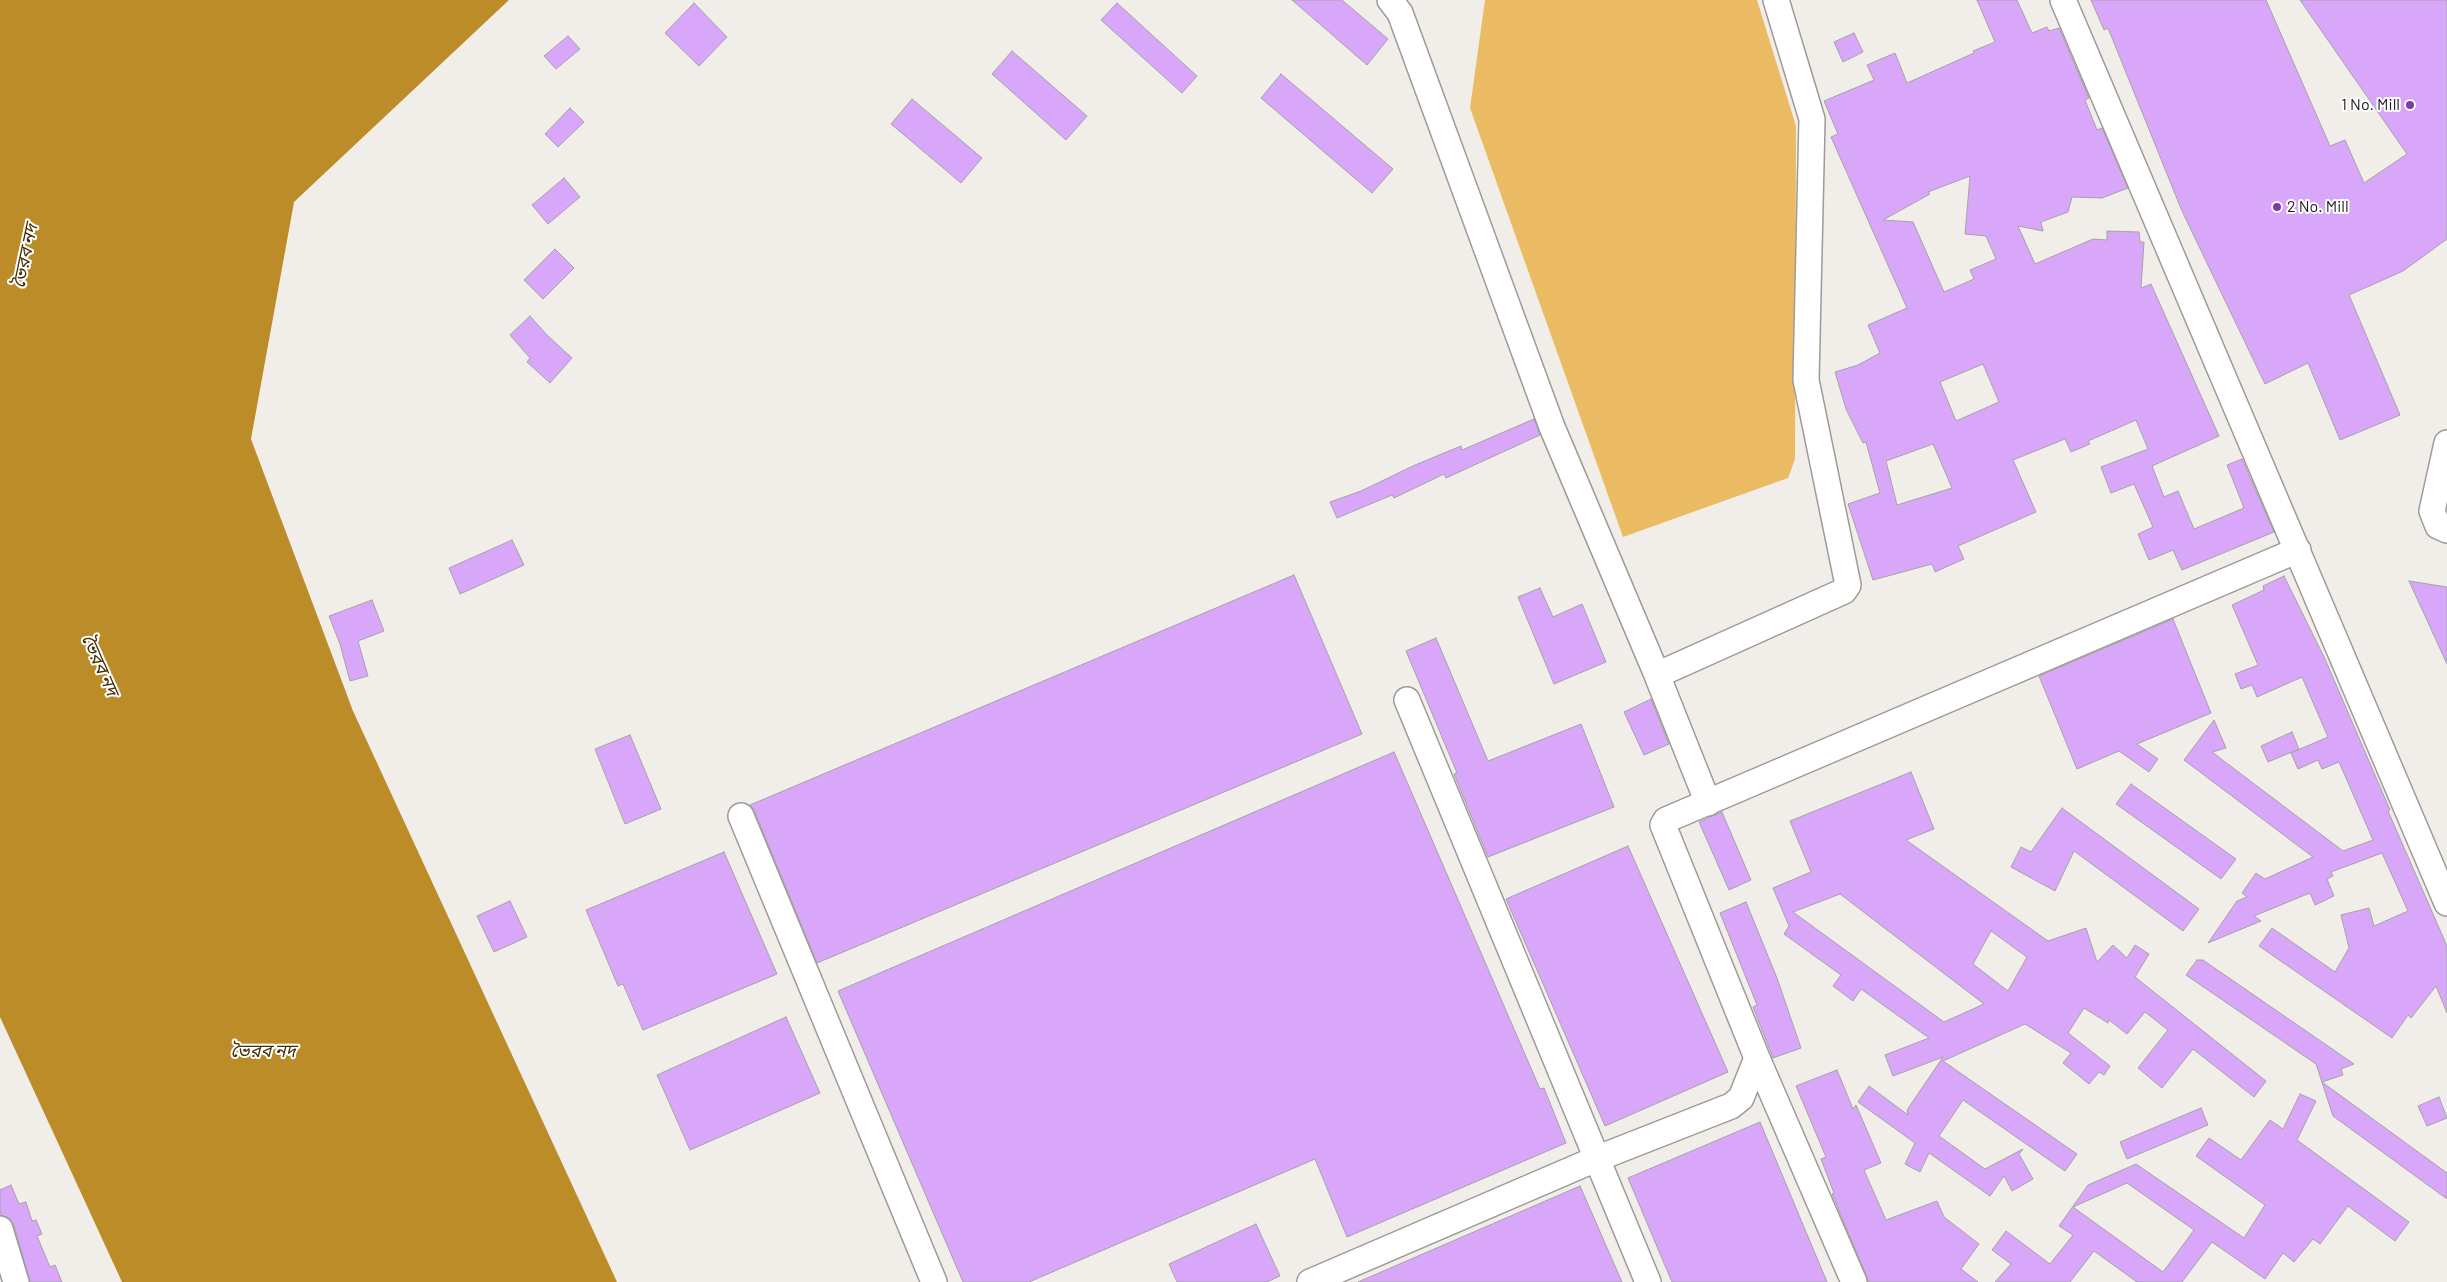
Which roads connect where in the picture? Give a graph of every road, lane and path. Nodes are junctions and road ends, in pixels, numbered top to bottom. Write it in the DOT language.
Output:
graph roads {
  1 [pos="1390,0"];
  2 [pos="1776,0"];
  3 [pos="2063,0"];
  4 [pos="2447,443"];
  5 [pos="2447,530"];
  6 [pos="2298,550"];
  7 [pos="1657,675"];
  8 [pos="1407,700"];
  9 [pos="1708,803"];
  10 [pos="741,816"];
  11 [pos="2447,903"];
  12 [pos="1757,1058"];
  13 [pos="1596,1159"];
  14 [pos="0,1229"];
  15 [pos="16,1282"];
  16 [pos="934,1282"];
  17 [pos="1310,1282"];
  18 [pos="1648,1282"];
  19 [pos="1854,1282"];
  1 -- 7 [label="street"];
  2 -- 7 [label="street"];
  3 -- 6 [label="street"];
  4 -- 5 [label="street"];
  6 -- 9 [label="street"];
  6 -- 11 [label="street"];
  7 -- 9 [label="street"];
  8 -- 13 [label="street"];
  9 -- 12 [label="street"];
  10 -- 16 [label="street"];
  12 -- 13 [label="street"];
  12 -- 19 [label="street"];
  13 -- 17 [label="street"];
  13 -- 18 [label="street"];
  14 -- 15 [label="street"];
}
